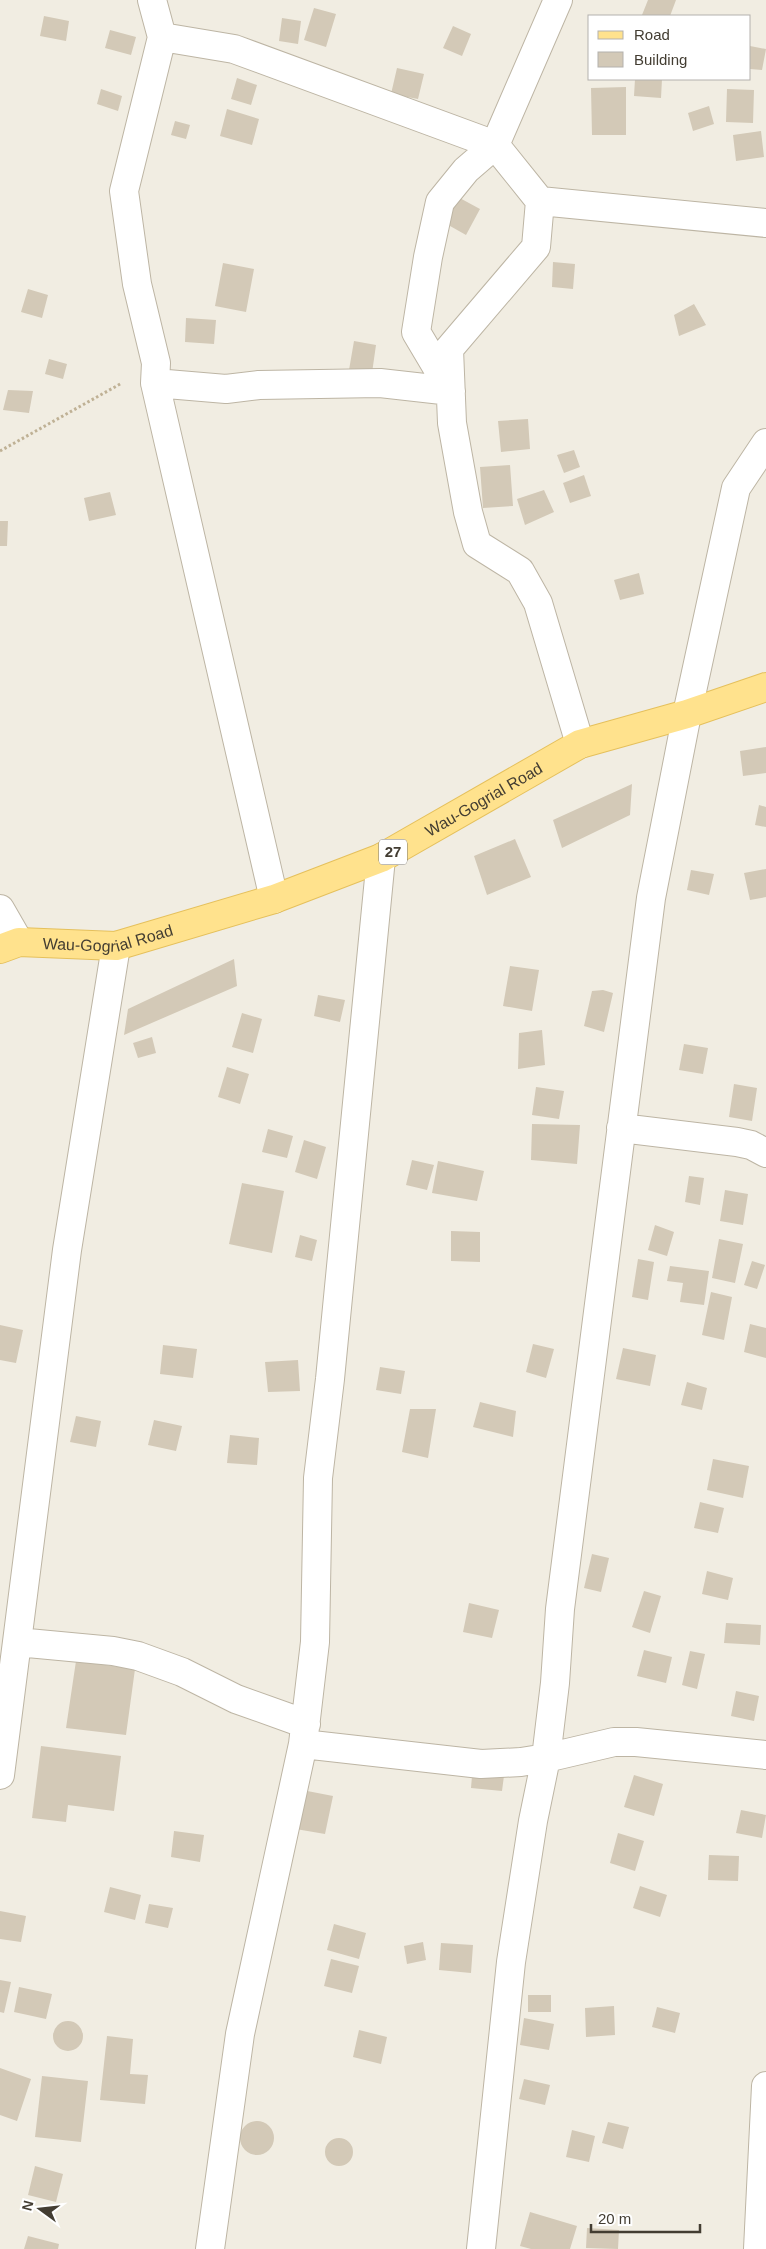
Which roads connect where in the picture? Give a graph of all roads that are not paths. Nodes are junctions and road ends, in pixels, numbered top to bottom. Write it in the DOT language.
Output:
graph roads {
  1 [pos="152,0"];
  2 [pos="558,0"];
  3 [pos="162,37"];
  4 [pos="495,145"];
  5 [pos="540,200"];
  6 [pos="766,222"];
  7 [pos="155,373"];
  8 [pos="451,391"];
  9 [pos="766,443"];
  10 [pos="766,687"];
  11 [pos="687,714"];
  12 [pos="580,744"];
  13 [pos="381,858"];
  14 [pos="274,899"];
  15 [pos="0,909"];
  16 [pos="10,946"];
  17 [pos="116,946"];
  18 [pos="621,1128"];
  19 [pos="766,1153"];
  20 [pos="17,1642"];
  21 [pos="304,1734"];
  22 [pos="766,1755"];
  23 [pos="546,1758"];
  24 [pos="0,1775"];
  25 [pos="766,2086"];
  26 [pos="210,2249"];
  27 [pos="481,2249"];
  28 [pos="758,2249"];
  1 -- 3 [label="street"];
  2 -- 4 [label="street"];
  3 -- 4 [label="street"];
  3 -- 7 [label="street"];
  4 -- 5 [label="street"];
  4 -- 8 [label="street"];
  5 -- 6 [label="street"];
  5 -- 8 [label="street"];
  7 -- 8 [label="street"];
  7 -- 14 [label="street"];
  8 -- 12 [label="street"];
  9 -- 11 [label="street"];
  10 -- 11 [label="main road, Wau-Gogrial Road / 27"];
  11 -- 12 [label="main road, Wau-Gogrial Road / 27"];
  11 -- 18 [label="street"];
  12 -- 13 [label="main road, Wau-Gogrial Road / 27"];
  13 -- 14 [label="main road, Wau-Gogrial Road / 27"];
  13 -- 21 [label="street"];
  14 -- 17 [label="main road, Wau-Gogrial Road / 27"];
  15 -- 16 [label="street"];
  16 -- 17 [label="main road, Wau-Gogrial Road / 27"];
  17 -- 20 [label="street"];
  18 -- 19 [label="street"];
  18 -- 23 [label="street"];
  20 -- 21 [label="street"];
  20 -- 24 [label="street"];
  21 -- 23 [label="street"];
  21 -- 26 [label="street"];
  22 -- 23 [label="street"];
  23 -- 27 [label="street"];
  25 -- 28 [label="street"];
}
